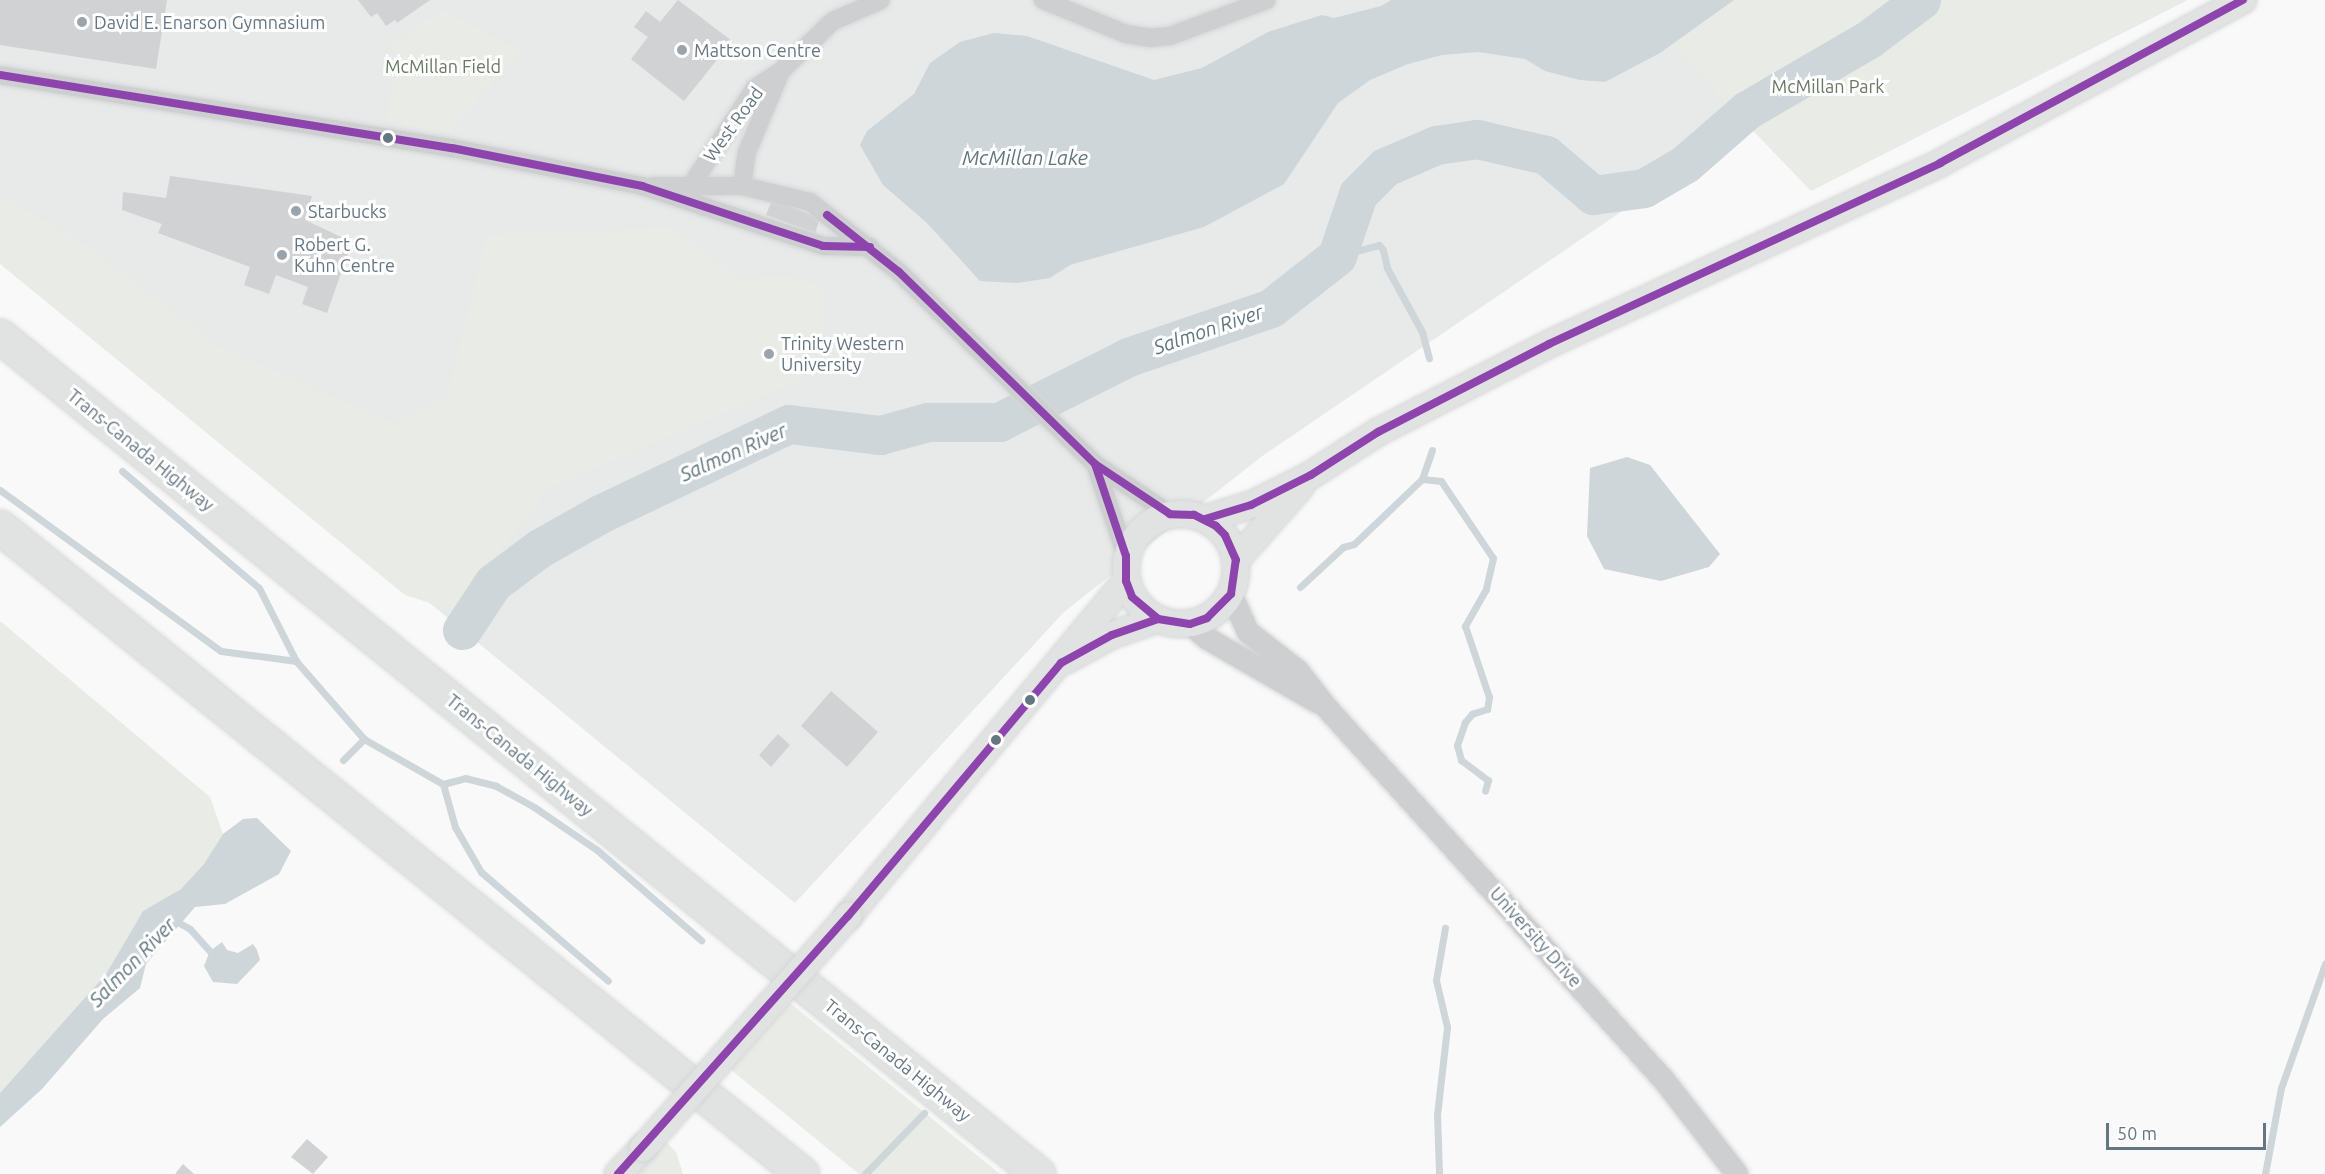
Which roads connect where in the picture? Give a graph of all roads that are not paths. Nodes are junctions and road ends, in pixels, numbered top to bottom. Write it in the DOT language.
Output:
graph roads {
  1 [pos="881,0"];
  2 [pos="1043,0"];
  3 [pos="1267,0"];
  4 [pos="2243,0"];
  5 [pos="781,71"];
  6 [pos="0,75"];
  7 [pos="692,184"];
  8 [pos="642,186"];
  9 [pos="742,186"];
  10 [pos="870,248"];
  11 [pos="0,336"];
  12 [pos="1092,461"];
  13 [pos="1311,475"];
  14 [pos="1170,514"];
  15 [pos="1205,519"];
  16 [pos="0,527"];
  17 [pos="1236,560"];
  18 [pos="1126,568"];
  19 [pos="1230,594"];
  20 [pos="1158,620"];
  21 [pos="1190,624"];
  22 [pos="1061,663"];
  23 [pos="1326,707"];
  24 [pos="618,1174"];
  25 [pos="802,1174"];
  26 [pos="1038,1174"];
  27 [pos="1737,1174"];
  1 -- 5 [label="street, West Road"];
  2 -- 3 [label="street"];
  4 -- 13 [label="main road"];
  5 -- 7 [label="street, West Road"];
  5 -- 9 [label="street, West Road"];
  6 -- 8 [label="street"];
  7 -- 8 [label="street"];
  7 -- 9 [label="street"];
  8 -- 10 [label="street"];
  9 -- 10 [label="street"];
  10 -- 12 [label="street"];
  11 -- 26 [label="highway, Trans-Canada Highway"];
  12 -- 14 [label="street"];
  12 -- 18 [label="street"];
  13 -- 15 [label="main road"];
  13 -- 17 [label="main road"];
  14 -- 15 [label="main road"];
  14 -- 18 [label="main road"];
  15 -- 17 [label="main road"];
  16 -- 25 [label="highway"];
  17 -- 19 [label="main road"];
  18 -- 20 [label="main road"];
  18 -- 22 [label="main road"];
  19 -- 21 [label="main road"];
  19 -- 23 [label="street, University Drive"];
  20 -- 21 [label="main road"];
  20 -- 22 [label="main road"];
  21 -- 23 [label="street, University Drive"];
  22 -- 24 [label="main road, bridge"];
  23 -- 27 [label="street, University Drive"];
}
